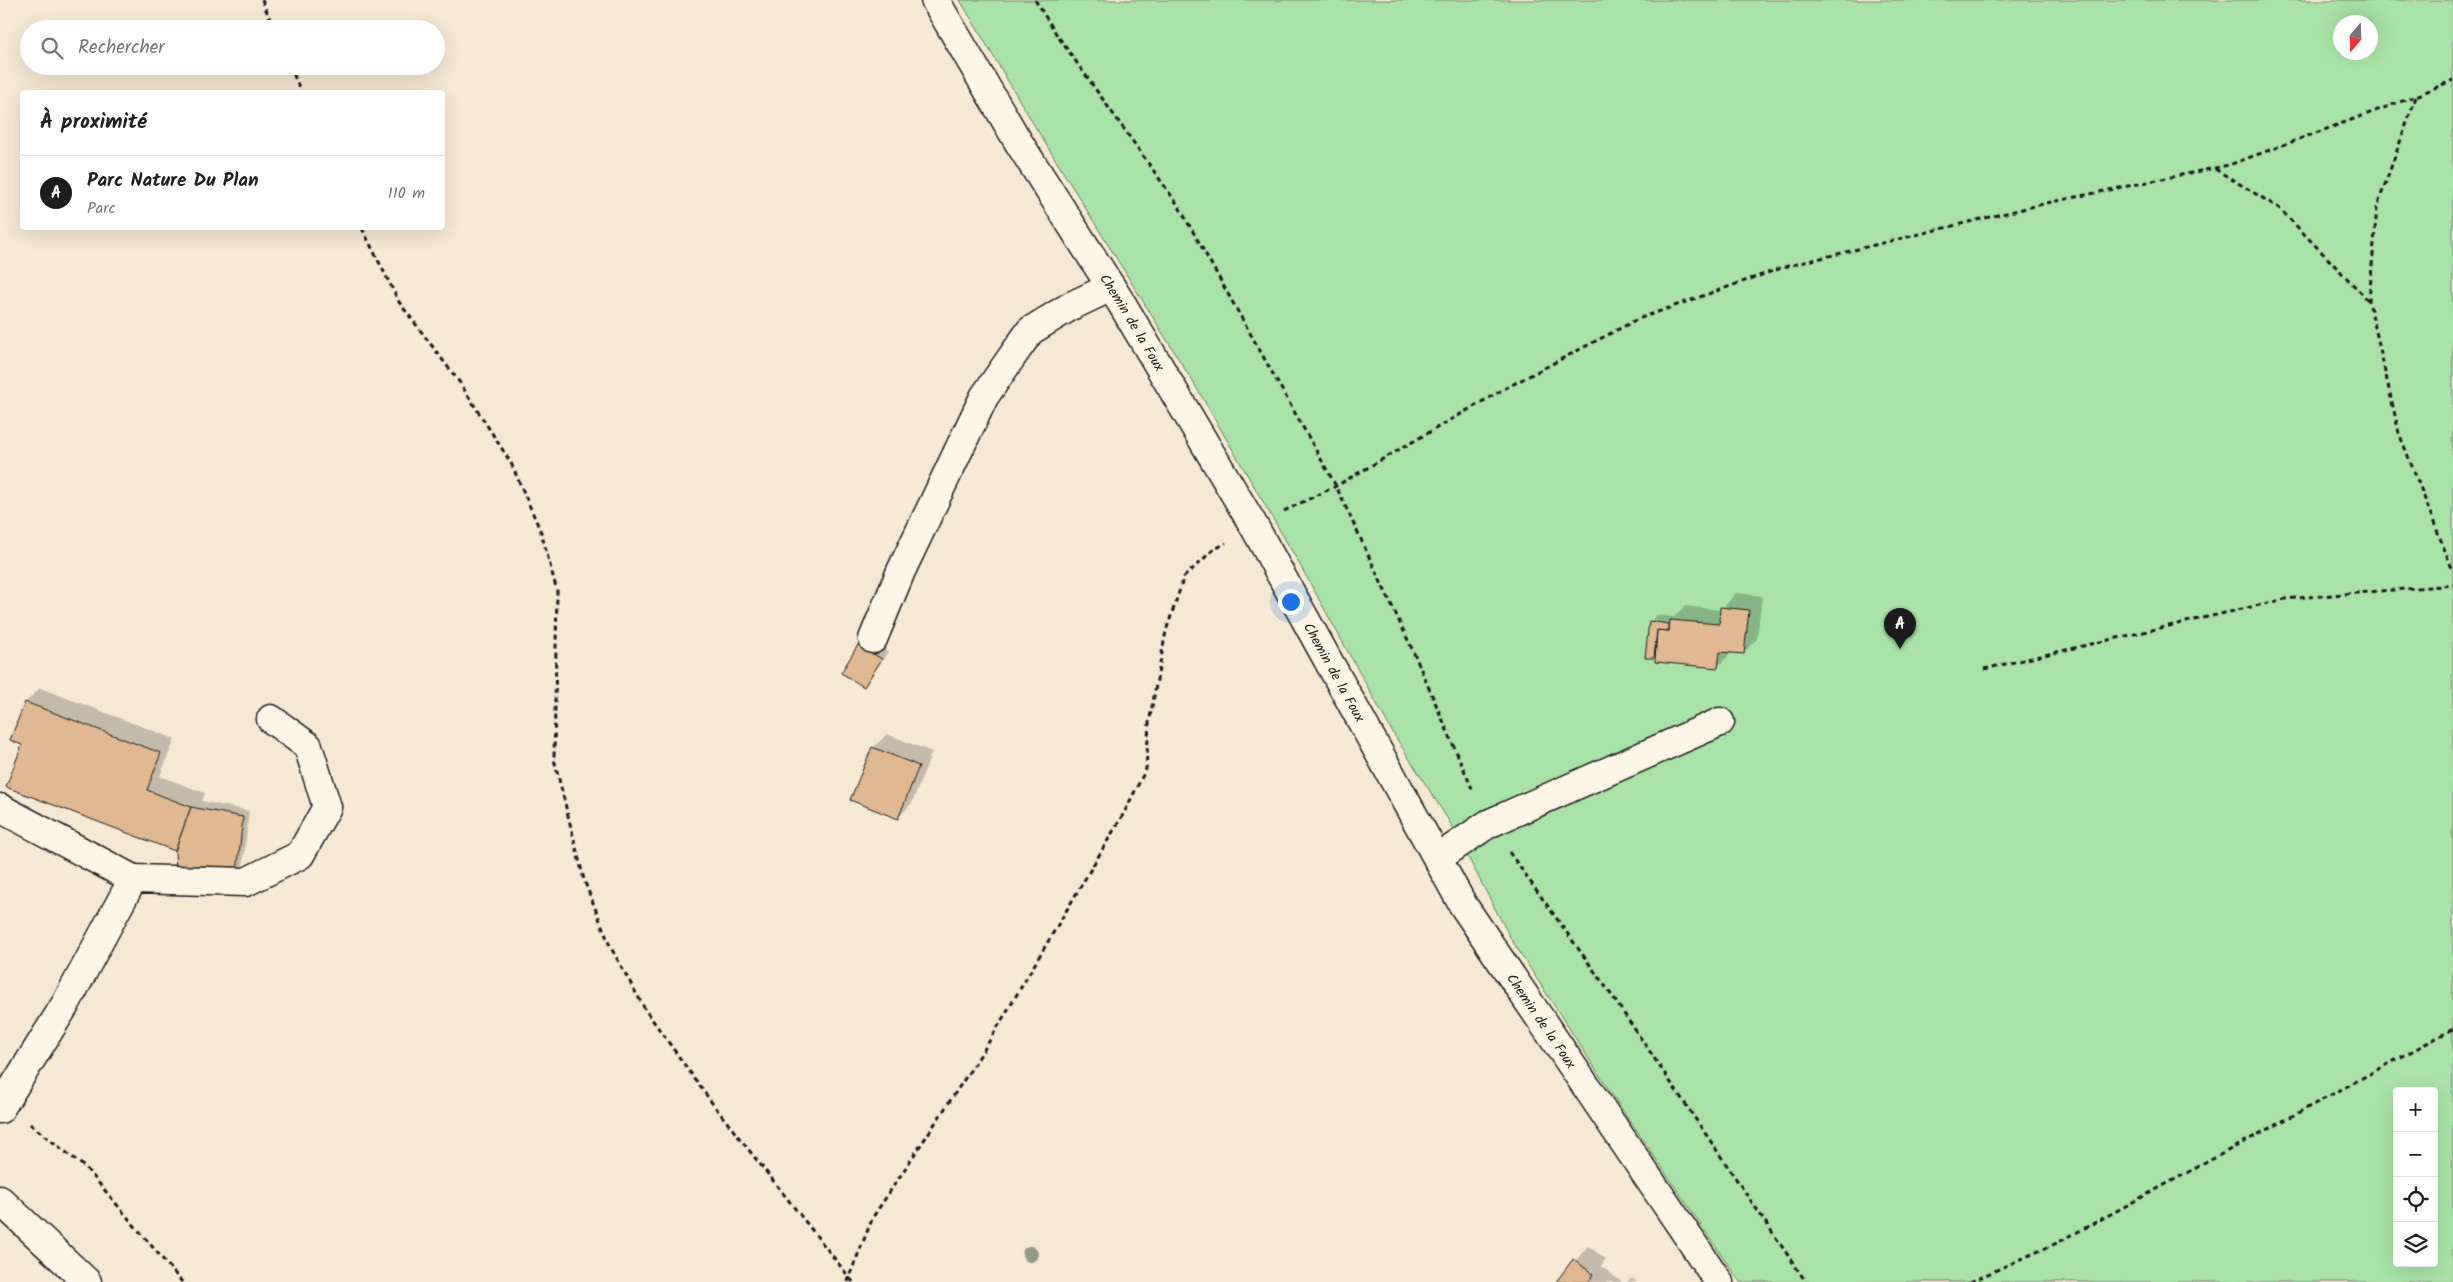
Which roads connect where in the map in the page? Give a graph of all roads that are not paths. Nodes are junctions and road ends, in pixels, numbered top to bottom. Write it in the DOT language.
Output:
graph roads {
  1 [pos="936,0"];
  2 [pos="1111,286"];
  3 [pos="874,639"];
  4 [pos="271,719"];
  5 [pos="1720,722"];
  6 [pos="0,808"];
  7 [pos="1438,858"];
  8 [pos="134,879"];
  9 [pos="1,1106"];
  10 [pos="0,1200"];
  11 [pos="87,1282"];
  12 [pos="1719,1282"];
  1 -- 2 [label="street, Chemin de la Foux"];
  2 -- 3 [label="street"];
  2 -- 7 [label="street, Chemin de la Foux"];
  4 -- 8 [label="street"];
  5 -- 7 [label="street"];
  6 -- 8 [label="street"];
  7 -- 12 [label="street, Chemin de la Foux"];
  8 -- 9 [label="street"];
  10 -- 11 [label="street"];
}
